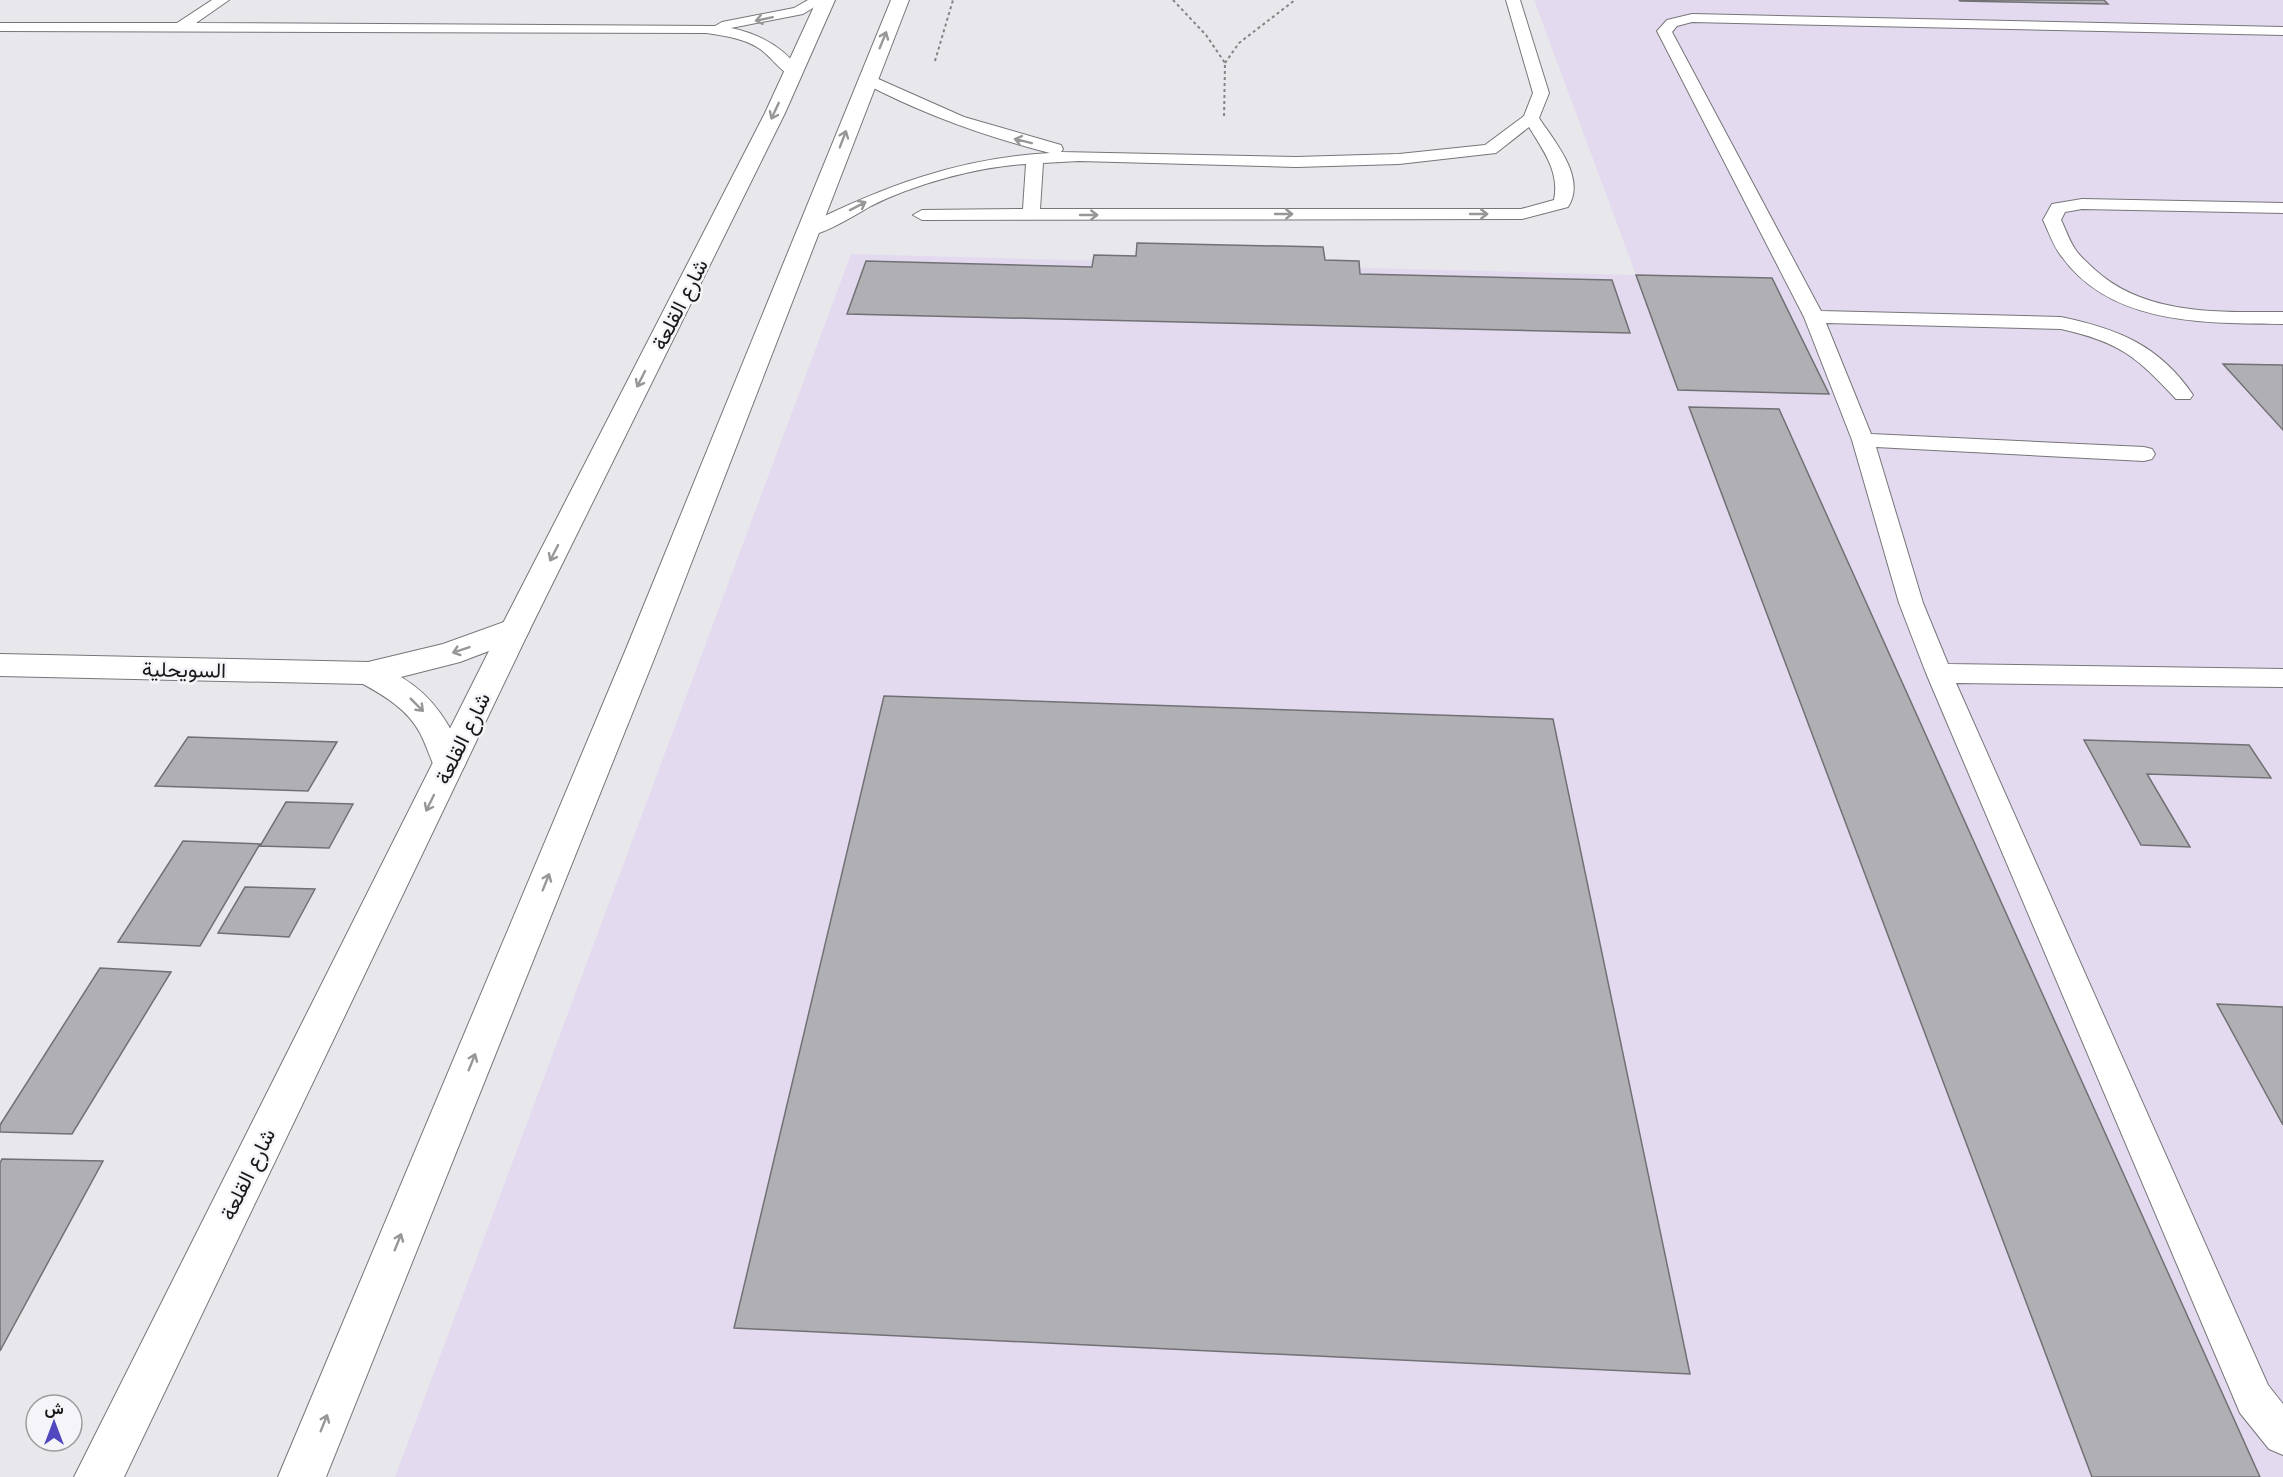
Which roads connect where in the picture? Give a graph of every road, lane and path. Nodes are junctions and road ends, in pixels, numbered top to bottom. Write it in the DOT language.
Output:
graph roads {
  1 [pos="222,0"];
  2 [pos="819,0"];
  3 [pos="826,0"];
  4 [pos="900,0"];
  5 [pos="953,0"];
  6 [pos="1173,0"];
  7 [pos="1295,0"];
  8 [pos="1513,0"];
  9 [pos="0,27"];
  10 [pos="182,27"];
  11 [pos="706,29"];
  12 [pos="2283,31"];
  13 [pos="1225,63"];
  14 [pos="793,71"];
  15 [pos="867,80"];
  16 [pos="917,106"];
  17 [pos="1531,118"];
  18 [pos="1224,121"];
  19 [pos="1079,156"];
  20 [pos="1035,159"];
  21 [pos="2283,208"];
  22 [pos="922,215"];
  23 [pos="1031,215"];
  24 [pos="806,232"];
  25 [pos="1814,316"];
  26 [pos="2283,318"];
  27 [pos="2183,395"];
  28 [pos="1863,440"];
  29 [pos="2144,454"];
  30 [pos="516,629"];
  31 [pos="0,665"];
  32 [pos="1939,673"];
  33 [pos="368,674"];
  34 [pos="2283,678"];
  35 [pos="449,763"];
  36 [pos="2283,1435"];
  37 [pos="98,1477"];
  38 [pos="302,1477"];
  1 -- 10 [label="lane"];
  2 -- 11 [label="lane, one-way"];
  3 -- 14 [label="main road, شارع القلعة"];
  15 -- 4 [label="main road, one-way"];
  5 -- 16 [label="path"];
  6 -- 13 [label="path"];
  7 -- 13 [label="path"];
  8 -- 17 [label="lane"];
  9 -- 10 [label="lane"];
  10 -- 11 [label="lane"];
  11 -- 14 [label="lane"];
  12 -- 25 [label="lane"];
  13 -- 18 [label="path"];
  14 -- 30 [label="main road, شارع القلعة, one-way"];
  15 -- 16 [label="lane"];
  24 -- 15 [label="main road, one-way"];
  19 -- 16 [label="lane, one-way"];
  17 -- 19 [label="lane"];
  23 -- 17 [label="lane, one-way"];
  19 -- 20 [label="lane"];
  20 -- 23 [label="lane"];
  24 -- 20 [label="lane, one-way"];
  21 -- 26 [label="lane"];
  22 -- 23 [label="lane"];
  38 -- 24 [label="main road, one-way"];
  25 -- 27 [label="lane"];
  25 -- 28 [label="lane"];
  28 -- 29 [label="lane"];
  28 -- 32 [label="lane"];
  30 -- 33 [label="main road, السويحلية, one-way"];
  30 -- 35 [label="main road, شارع القلعة"];
  31 -- 33 [label="main road, السويحلية"];
  32 -- 34 [label="lane"];
  32 -- 36 [label="lane"];
  33 -- 35 [label="main road, السويحلية, one-way"];
  35 -- 37 [label="main road, شارع القلعة, one-way"];
}
